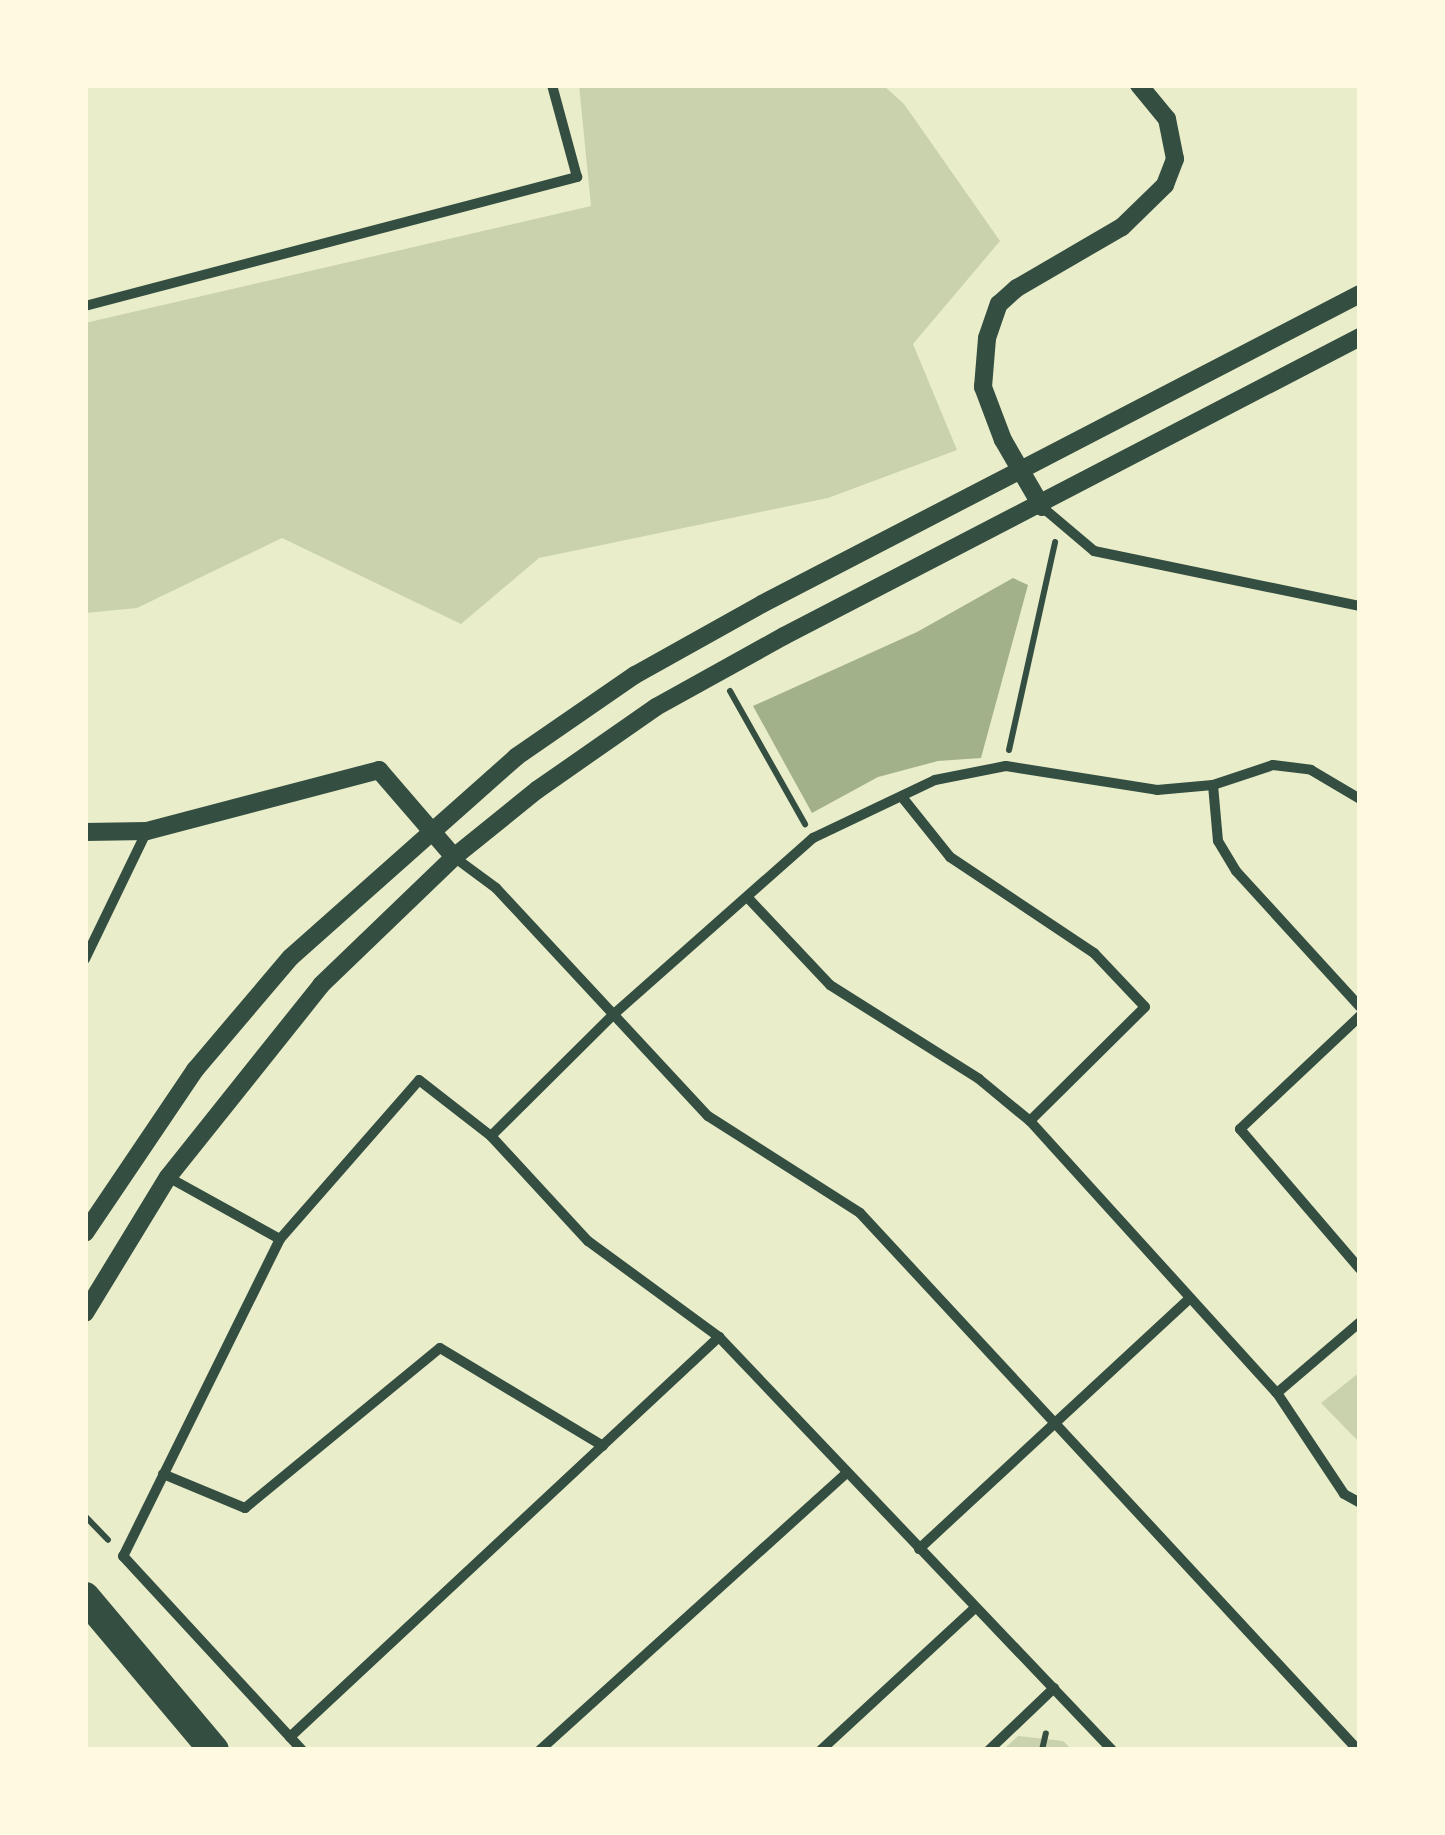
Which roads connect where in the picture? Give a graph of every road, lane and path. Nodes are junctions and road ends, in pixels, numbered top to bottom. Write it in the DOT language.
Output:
graph roads {
  1 [pos="552,85"];
  2 [pos="1139,85"];
  3 [pos="1360,294"];
  4 [pos="85,306"];
  5 [pos="1360,337"];
  6 [pos="1020,470"];
  7 [pos="1042,507"];
  8 [pos="1060,519"];
  9 [pos="1360,606"];
  10 [pos="720,672"];
  11 [pos="1006,766"];
  12 [pos="1213,785"];
  13 [pos="902,797"];
  14 [pos="1360,799"];
  15 [pos="432,826"];
  16 [pos="147,831"];
  17 [pos="85,832"];
  18 [pos="813,838"];
  19 [pos="454,857"];
  20 [pos="749,899"];
  21 [pos="85,959"];
  22 [pos="1360,1007"];
  23 [pos="614,1014"];
  24 [pos="1360,1016"];
  25 [pos="1030,1120"];
  26 [pos="491,1136"];
  27 [pos="168,1177"];
  28 [pos="85,1232"];
  29 [pos="280,1239"];
  30 [pos="1360,1269"];
  31 [pos="1189,1300"];
  32 [pos="85,1313"];
  33 [pos="1360,1322"];
  34 [pos="719,1337"];
  35 [pos="1276,1393"];
  36 [pos="1051,1420"];
  37 [pos="602,1446"];
  38 [pos="847,1473"];
  39 [pos="163,1474"];
  40 [pos="1360,1504"];
  41 [pos="85,1516"];
  42 [pos="919,1549"];
  43 [pos="122,1556"];
  44 [pos="85,1597"];
  45 [pos="976,1608"];
  46 [pos="1054,1688"];
  47 [pos="1046,1733"];
  48 [pos="290,1738"];
  49 [pos="214,1750"];
  50 [pos="302,1750"];
  51 [pos="540,1750"];
  52 [pos="821,1750"];
  53 [pos="989,1750"];
  54 [pos="1042,1750"];
  55 [pos="1112,1750"];
  56 [pos="1358,1750"];
  1 -- 4 [label="street"];
  2 -- 6 [label="street"];
  3 -- 6 [label="street"];
  5 -- 7 [label="street"];
  6 -- 7 [label="street"];
  6 -- 15 [label="street"];
  7 -- 8 [label="street"];
  7 -- 10 [label="street"];
  8 -- 9 [label="street"];
  8 -- 11 [label="path"];
  10 -- 18 [label="path"];
  10 -- 19 [label="street"];
  11 -- 12 [label="street"];
  11 -- 13 [label="street"];
  12 -- 14 [label="street"];
  12 -- 22 [label="street"];
  13 -- 18 [label="street"];
  13 -- 25 [label="street"];
  15 -- 16 [label="street"];
  15 -- 19 [label="street"];
  15 -- 28 [label="street"];
  16 -- 17 [label="street"];
  16 -- 21 [label="street"];
  18 -- 20 [label="street"];
  19 -- 23 [label="street"];
  19 -- 27 [label="street"];
  20 -- 23 [label="street"];
  20 -- 25 [label="street"];
  23 -- 26 [label="street"];
  23 -- 36 [label="street"];
  24 -- 30 [label="street"];
  25 -- 31 [label="street"];
  26 -- 29 [label="street"];
  26 -- 34 [label="street"];
  27 -- 29 [label="street"];
  27 -- 32 [label="street"];
  29 -- 39 [label="street"];
  31 -- 35 [label="street"];
  31 -- 36 [label="street"];
  33 -- 35 [label="street"];
  34 -- 37 [label="street"];
  34 -- 38 [label="street"];
  35 -- 40 [label="street"];
  36 -- 42 [label="street"];
  36 -- 56 [label="street"];
  37 -- 39 [label="street"];
  37 -- 48 [label="street"];
  38 -- 42 [label="street"];
  38 -- 51 [label="street"];
  39 -- 43 [label="street"];
  41 -- 43 [label="path"];
  42 -- 45 [label="street"];
  43 -- 48 [label="street"];
  44 -- 49 [label="highway"];
  45 -- 46 [label="street"];
  45 -- 52 [label="street"];
  46 -- 53 [label="street"];
  46 -- 55 [label="street"];
  47 -- 54 [label="path"];
  48 -- 50 [label="street"];
}
